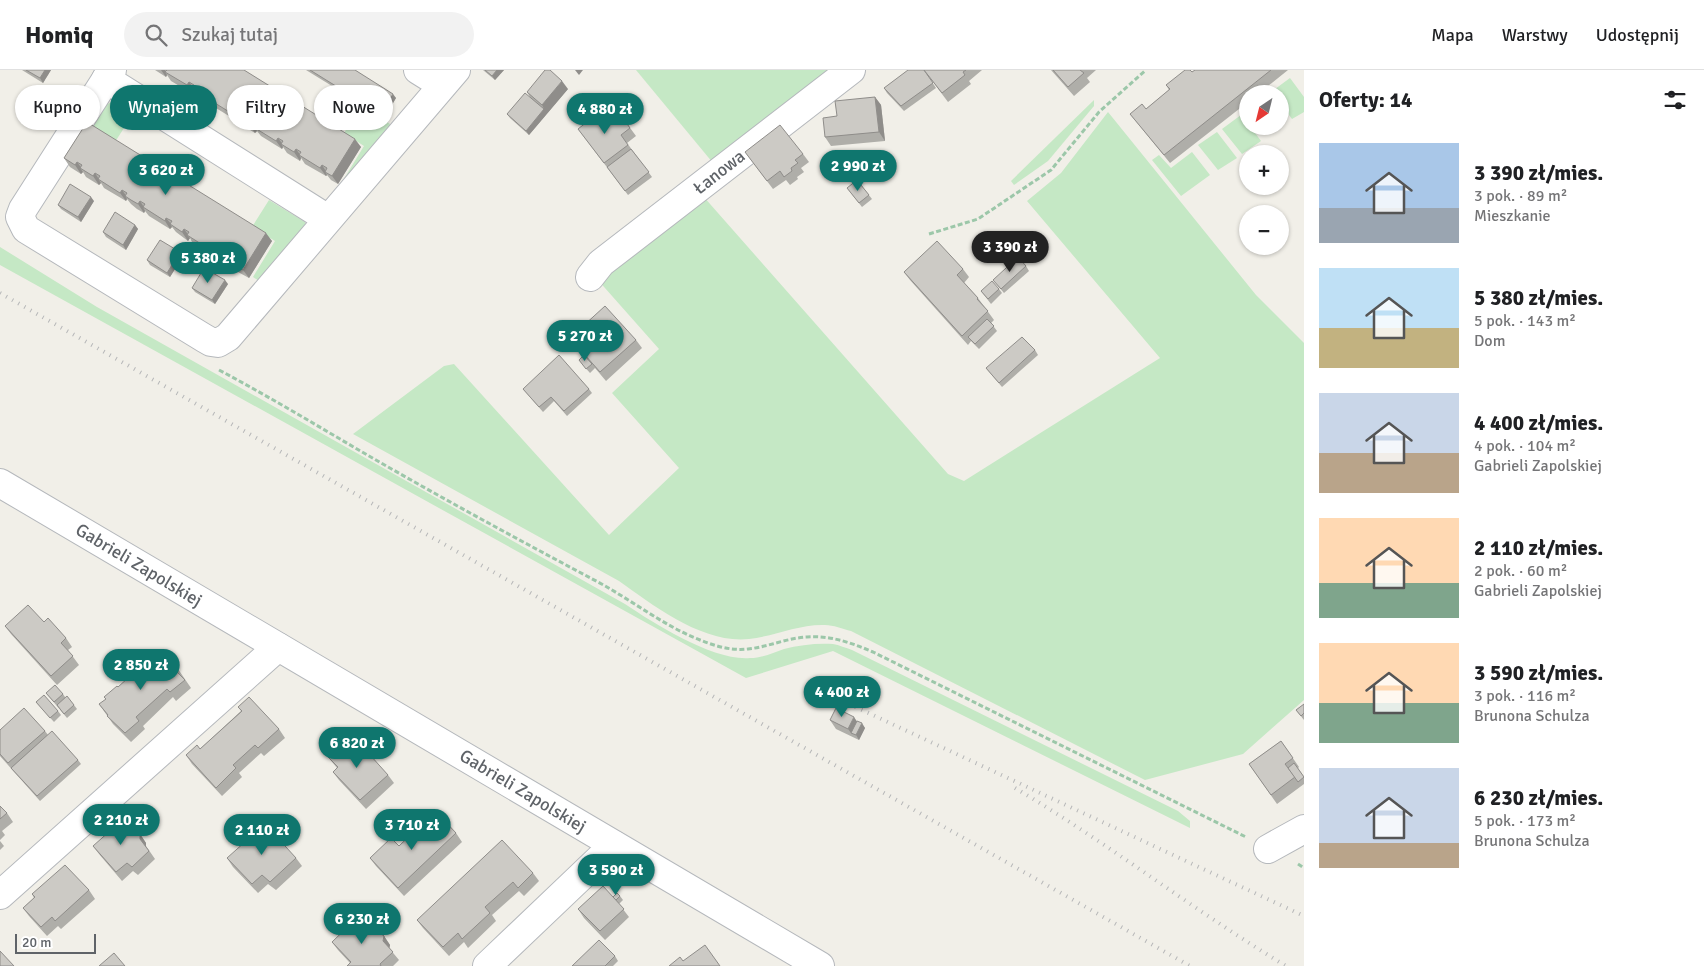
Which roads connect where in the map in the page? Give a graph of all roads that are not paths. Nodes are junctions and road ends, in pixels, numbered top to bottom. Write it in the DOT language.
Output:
graph roads {
  1 [pos="418,70"];
  2 [pos="851,70"];
  3 [pos="109,74"];
  4 [pos="449,78"];
  5 [pos="328,218"];
  6 [pos="590,277"];
  7 [pos="0,483"];
  8 [pos="278,646"];
  9 [pos="1304,829"];
  10 [pos="614,845"];
  11 [pos="1268,849"];
  12 [pos="0,895"];
  13 [pos="487,966"];
  14 [pos="820,966"];
  1 -- 4 [label="street"];
  2 -- 6 [label="street, Łanowa"];
  3 -- 5 [label="street"];
  3 -- 5 [label="street"];
  4 -- 5 [label="street"];
  7 -- 8 [label="street, Gabrieli Zapolskiej"];
  8 -- 10 [label="street, Gabrieli Zapolskiej"];
  8 -- 12 [label="street"];
  9 -- 11 [label="street"];
  10 -- 13 [label="street"];
  10 -- 14 [label="street, Gabrieli Zapolskiej"];
}
